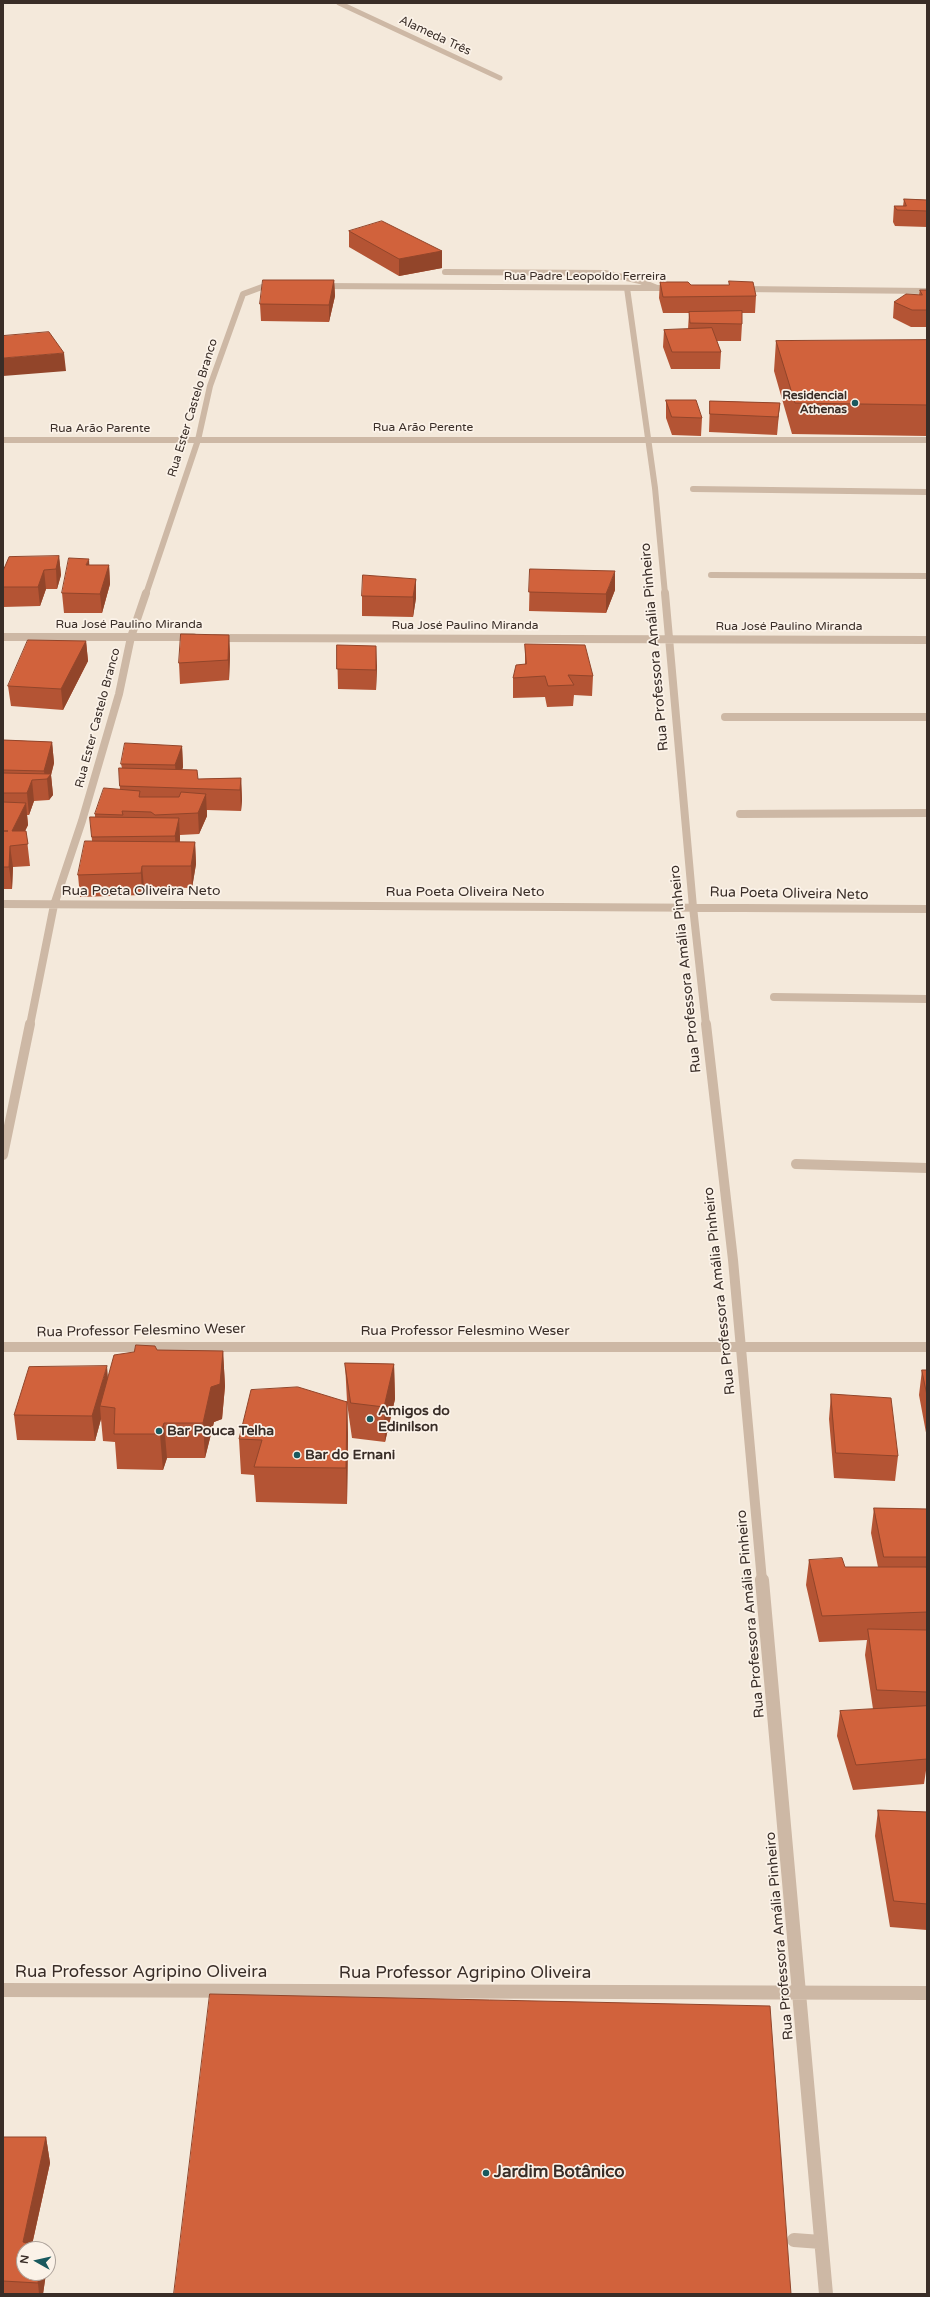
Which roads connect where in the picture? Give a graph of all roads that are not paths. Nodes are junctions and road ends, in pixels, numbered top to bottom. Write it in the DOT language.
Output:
graph roads {
  1 [pos="339,3"];
  2 [pos="500,78"];
  3 [pos="445,272"];
  4 [pos="284,286"];
  5 [pos="314,286"];
  6 [pos="627,288"];
  7 [pos="657,288"];
  8 [pos="680,288"];
  9 [pos="736,289"];
  10 [pos="927,291"];
  11 [pos="648,439"];
  12 [pos="3,440"];
  13 [pos="198,440"];
  14 [pos="927,440"];
  15 [pos="693,489"];
  16 [pos="927,492"];
  17 [pos="711,575"];
  18 [pos="927,576"];
  19 [pos="3,637"];
  20 [pos="131,637"];
  21 [pos="668,639"];
  22 [pos="927,640"];
  23 [pos="725,717"];
  24 [pos="927,717"];
  25 [pos="927,813"];
  26 [pos="740,814"];
  27 [pos="3,904"];
  28 [pos="54,905"];
  29 [pos="693,907"];
  30 [pos="927,910"];
  31 [pos="774,998"];
  32 [pos="927,999"];
  33 [pos="3,1155"];
  34 [pos="796,1164"];
  35 [pos="927,1168"];
  36 [pos="741,1344"];
  37 [pos="927,1346"];
  38 [pos="3,1348"];
  39 [pos="3,1990"];
  40 [pos="801,1994"];
  41 [pos="927,1994"];
  42 [pos="794,2240"];
  43 [pos="821,2242"];
  44 [pos="826,2294"];
  1 -- 2 [label="street, Alameda Três"];
  3 -- 7 [label="street"];
  4 -- 13 [label="street, Rua Ester Castelo Branco"];
  5 -- 6 [label="street, Rua Padre Leopoldo Ferreira"];
  6 -- 7 [label="street, Rua Padre Leopoldo Ferreira"];
  6 -- 11 [label="street, Rua Professora Amália Pinheiro"];
  7 -- 8 [label="street, Rua Padre Leopoldo Ferreira"];
  9 -- 10 [label="street"];
  11 -- 13 [label="street, Rua Arão Perente"];
  11 -- 14 [label="street"];
  11 -- 21 [label="street, Rua Professora Amália Pinheiro"];
  12 -- 13 [label="street, Rua Arão Parente"];
  13 -- 20 [label="street, Rua Ester Castelo Branco"];
  15 -- 16 [label="street"];
  17 -- 18 [label="street"];
  19 -- 20 [label="street, Rua José Paulino Miranda"];
  20 -- 21 [label="street, Rua José Paulino Miranda"];
  20 -- 28 [label="street, Rua Ester Castelo Branco"];
  21 -- 22 [label="street, Rua José Paulino Miranda"];
  21 -- 29 [label="street, Rua Professora Amália Pinheiro"];
  23 -- 24 [label="street"];
  25 -- 26 [label="street"];
  27 -- 28 [label="street, Rua Poeta Oliveira Neto"];
  28 -- 29 [label="street, Rua Poeta Oliveira Neto"];
  28 -- 33 [label="street, Rua Ester Castelo Branco"];
  29 -- 30 [label="street, Rua Poeta Oliveira Neto"];
  29 -- 36 [label="street, Rua Professora Amália Pinheiro"];
  31 -- 32 [label="street"];
  34 -- 35 [label="street"];
  36 -- 37 [label="street, Rua Professor Felesmino Weser"];
  36 -- 38 [label="street, Rua Professor Felesmino Weser"];
  36 -- 40 [label="street, Rua Professora Amália Pinheiro"];
  39 -- 40 [label="street, Rua Professor Agripino Oliveira"];
  40 -- 41 [label="street, Rua Professor Agripino Oliveira"];
  40 -- 43 [label="street, Rua Professora Amália Pinheiro"];
  42 -- 43 [label="street"];
  43 -- 44 [label="street, Rua Professora Amália Pinheiro"];
}
